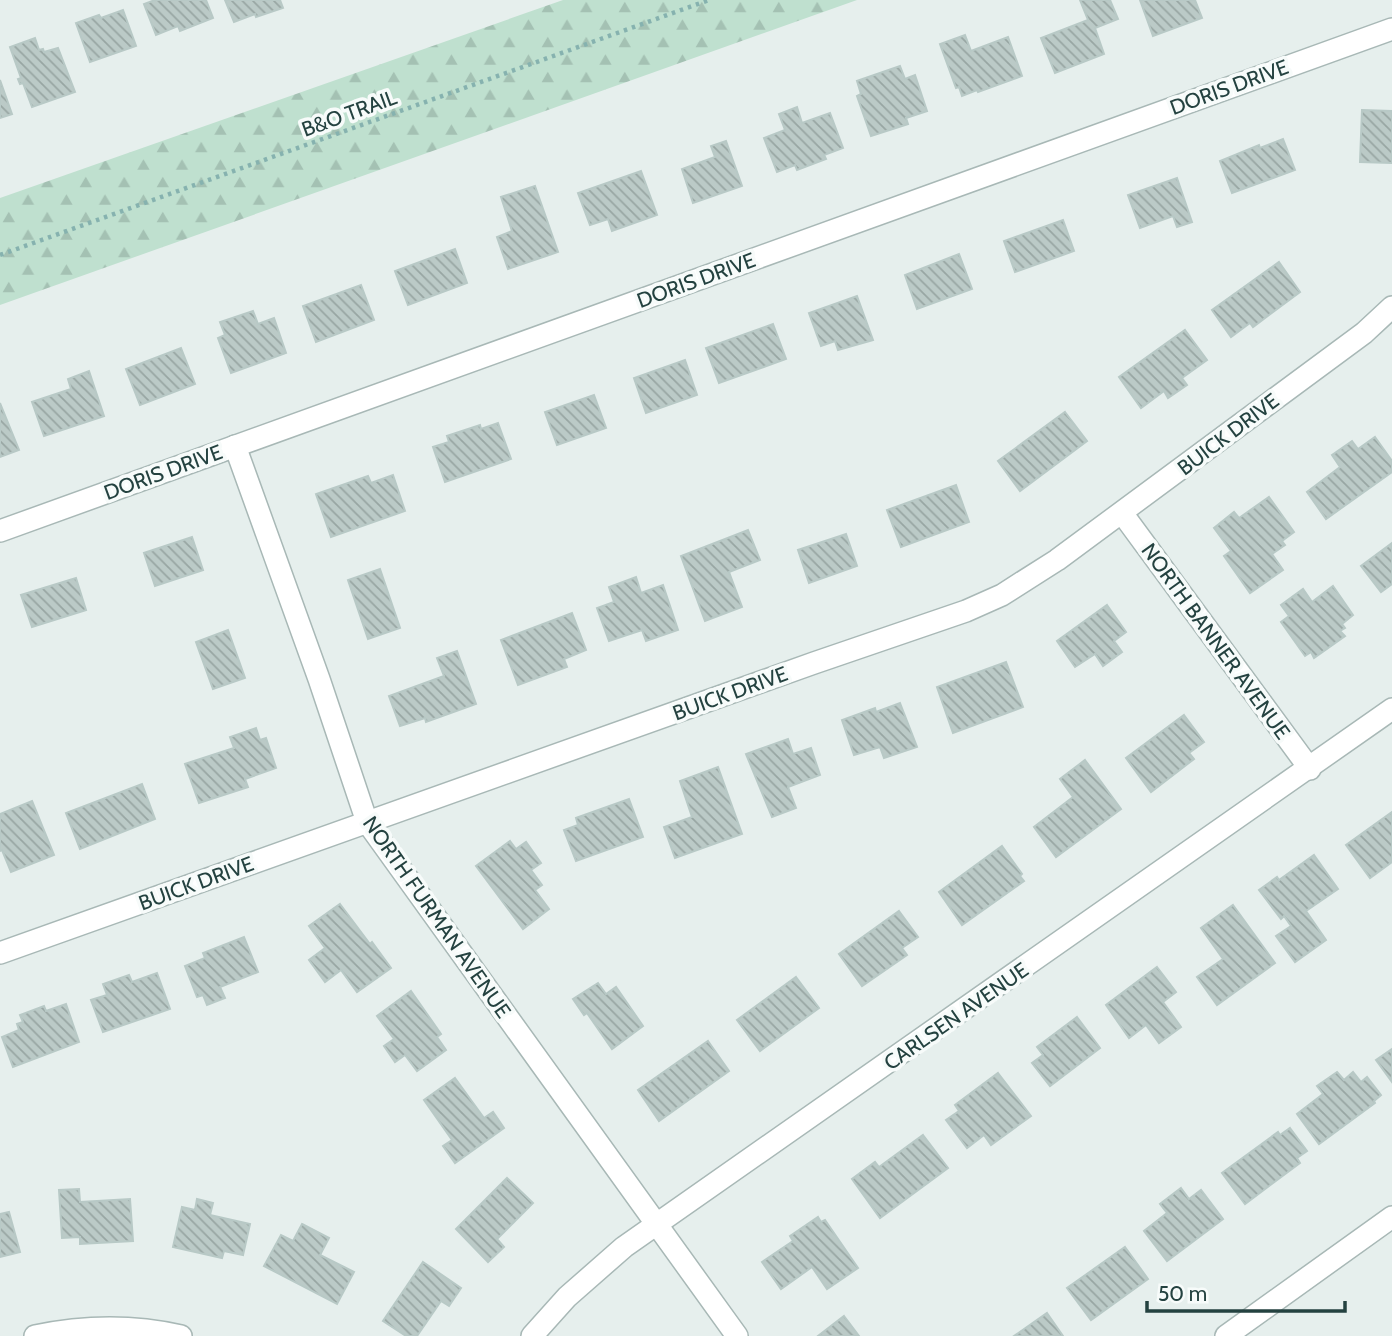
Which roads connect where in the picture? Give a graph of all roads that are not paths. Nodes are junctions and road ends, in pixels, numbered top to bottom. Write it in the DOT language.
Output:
graph roads {
  1 [pos="1392,29"];
  2 [pos="1392,307"];
  3 [pos="235,446"];
  4 [pos="1122,513"];
  5 [pos="0,531"];
  6 [pos="1392,709"];
  7 [pos="1310,769"];
  8 [pos="367,822"];
  9 [pos="0,953"];
  10 [pos="1392,1217"];
  11 [pos="656,1226"];
  12 [pos="35,1336"];
  13 [pos="181,1336"];
  14 [pos="532,1336"];
  15 [pos="737,1336"];
  16 [pos="1226,1336"];
  1 -- 3 [label="street, DORIS DRIVE"];
  2 -- 4 [label="street, BUICK DRIVE"];
  3 -- 5 [label="street, DORIS DRIVE"];
  3 -- 8 [label="street, NORTH FURMAN AVENUE"];
  4 -- 7 [label="street, NORTH BANNER AVENUE"];
  4 -- 8 [label="street, BUICK DRIVE"];
  6 -- 7 [label="street, CARLSEN AVENUE"];
  7 -- 11 [label="street, CARLSEN AVENUE"];
  8 -- 9 [label="street, BUICK DRIVE"];
  8 -- 11 [label="street, NORTH FURMAN AVENUE"];
  10 -- 16 [label="street"];
  11 -- 14 [label="street, CARLSEN AVENUE"];
  11 -- 15 [label="street, NORTH FURMAN AVENUE"];
  12 -- 13 [label="street"];
}
